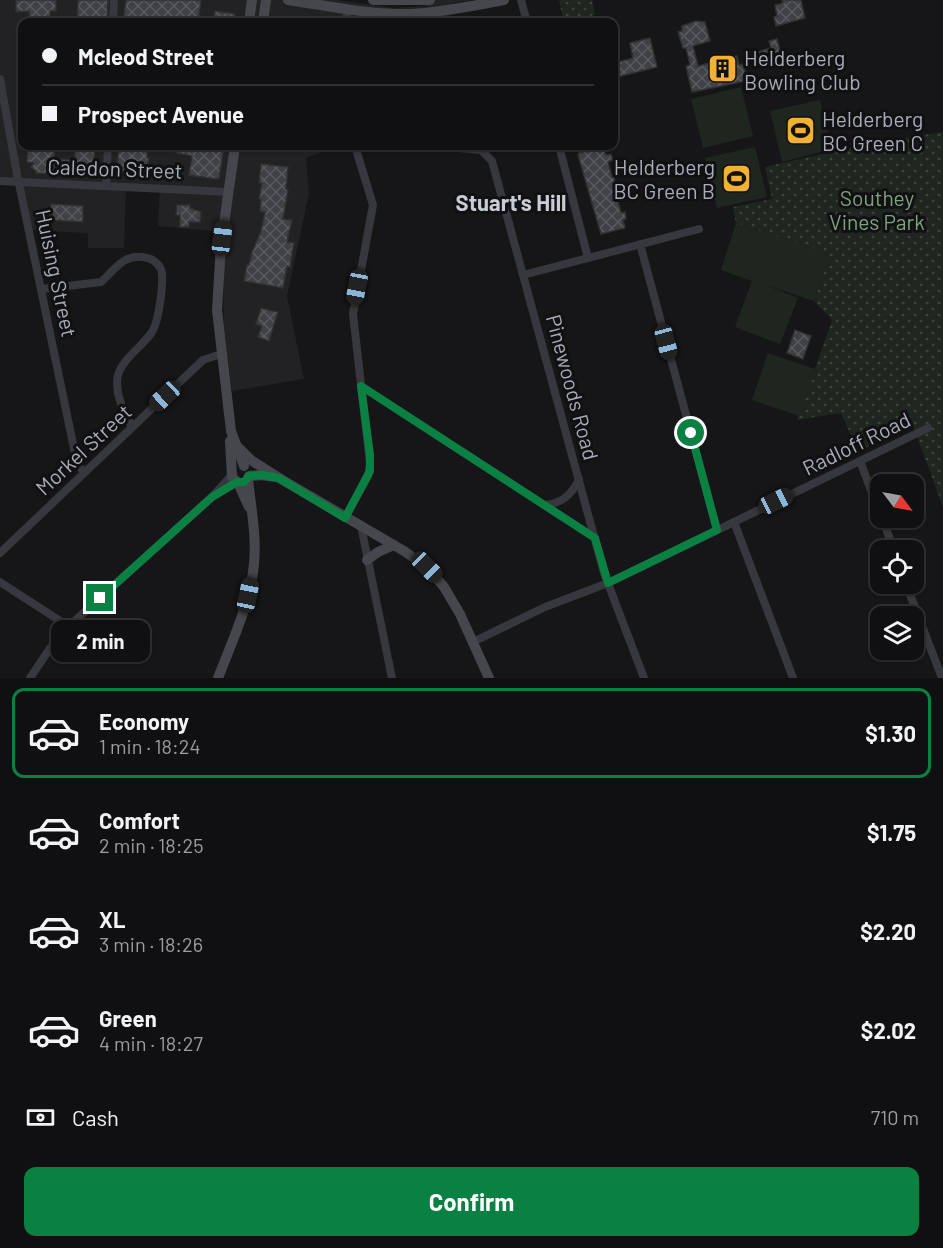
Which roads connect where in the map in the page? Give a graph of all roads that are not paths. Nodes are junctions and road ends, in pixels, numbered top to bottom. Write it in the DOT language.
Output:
graph roads {
  1 [pos="114,0"];
  2 [pos="252,0"];
  3 [pos="266,0"];
  4 [pos="288,0"];
  5 [pos="373,0"];
  6 [pos="430,0"];
  7 [pos="504,0"];
  8 [pos="521,0"];
  9 [pos="348,9"];
  10 [pos="113,18"];
  11 [pos="250,18"];
  12 [pos="264,18"];
  13 [pos="347,18"];
  14 [pos="526,18"];
  15 [pos="0,79"];
  16 [pos="108,150"];
  17 [pos="234,150"];
  18 [pos="356,150"];
  19 [pos="480,150"];
  20 [pos="560,150"];
  21 [pos="0,181"];
  22 [pos="20,182"];
  23 [pos="106,186"];
  24 [pos="228,192"];
  25 [pos="699,229"];
  26 [pos="640,244"];
  27 [pos="588,258"];
  28 [pos="523,275"];
  29 [pos="42,289"];
  30 [pos="220,354"];
  31 [pos="361,386"];
  32 [pos="132,427"];
  33 [pos="928,428"];
  34 [pos="231,431"];
  35 [pos="234,443"];
  36 [pos="860,461"];
  37 [pos="263,468"];
  38 [pos="84,473"];
  39 [pos="241,475"];
  40 [pos="279,478"];
  41 [pos="579,479"];
  42 [pos="870,487"];
  43 [pos="544,505"];
  44 [pos="345,518"];
  45 [pos="734,522"];
  46 [pos="362,526"];
  47 [pos="717,530"];
  48 [pos="595,538"];
  49 [pos="394,545"];
  50 [pos="0,553"];
  51 [pos="367,560"];
  52 [pos="0,582"];
  53 [pos="608,583"];
  54 [pos="910,594"];
  55 [pos="68,626"];
  56 [pos="473,642"];
  57 [pos="30,678"];
  58 [pos="218,678"];
  59 [pos="392,678"];
  60 [pos="489,678"];
  61 [pos="644,678"];
  62 [pos="793,678"];
  63 [pos="942,678"];
  1 -- 10 [label="street"];
  2 -- 11 [label="street"];
  3 -- 12 [label="street"];
  4 -- 9 [label="street"];
  5 -- 6 [label="street"];
  7 -- 9 [label="street"];
  8 -- 14 [label="street"];
  9 -- 13 [label="street"];
  15 -- 22 [label="street, Huising Street"];
  16 -- 23 [label="street"];
  17 -- 24 [label="street"];
  18 -- 31 [label="street"];
  19 -- 28 [label="street, Pinewoods Road"];
  20 -- 27 [label="street"];
  21 -- 22 [label="street, Caledon Street"];
  22 -- 23 [label="street, Caledon Street"];
  22 -- 29 [label="street, Huising Street"];
  23 -- 24 [label="street, Caledon Street"];
  24 -- 30 [label="street"];
  25 -- 26 [label="street"];
  26 -- 27 [label="street"];
  26 -- 47 [label="street"];
  27 -- 28 [label="street"];
  28 -- 41 [label="street, Pinewoods Road"];
  29 -- 32 [label="street"];
  29 -- 38 [label="street, Huising Street"];
  30 -- 32 [label="street, Morkel Street"];
  30 -- 34 [label="street"];
  31 -- 43 [label="street"];
  31 -- 44 [label="street"];
  32 -- 38 [label="street, Morkel Street"];
  33 -- 36 [label="street, Radloff Road"];
  34 -- 35 [label="street"];
  34 -- 39 [label="street"];
  35 -- 37 [label="street"];
  35 -- 39 [label="street"];
  36 -- 42 [label="street"];
  36 -- 45 [label="street, Radloff Road"];
  37 -- 39 [label="street"];
  37 -- 40 [label="street"];
  38 -- 50 [label="street, Morkel Street"];
  39 -- 40 [label="street"];
  39 -- 55 [label="street"];
  39 -- 58 [label="street"];
  40 -- 44 [label="street"];
  41 -- 43 [label="street"];
  41 -- 48 [label="street, Pinewoods Road"];
  43 -- 48 [label="street"];
  44 -- 46 [label="street"];
  45 -- 47 [label="street, Radloff Road"];
  45 -- 62 [label="street"];
  46 -- 49 [label="street"];
  46 -- 51 [label="street"];
  47 -- 53 [label="street, Radloff Road"];
  48 -- 53 [label="street, Pinewoods Road"];
  49 -- 51 [label="street"];
  49 -- 56 [label="street"];
  51 -- 59 [label="street"];
  52 -- 55 [label="street"];
  53 -- 56 [label="street, Radloff Road"];
  53 -- 61 [label="street, Pinewoods Road"];
  54 -- 63 [label="street"];
  55 -- 57 [label="street"];
  56 -- 60 [label="street"];
}
